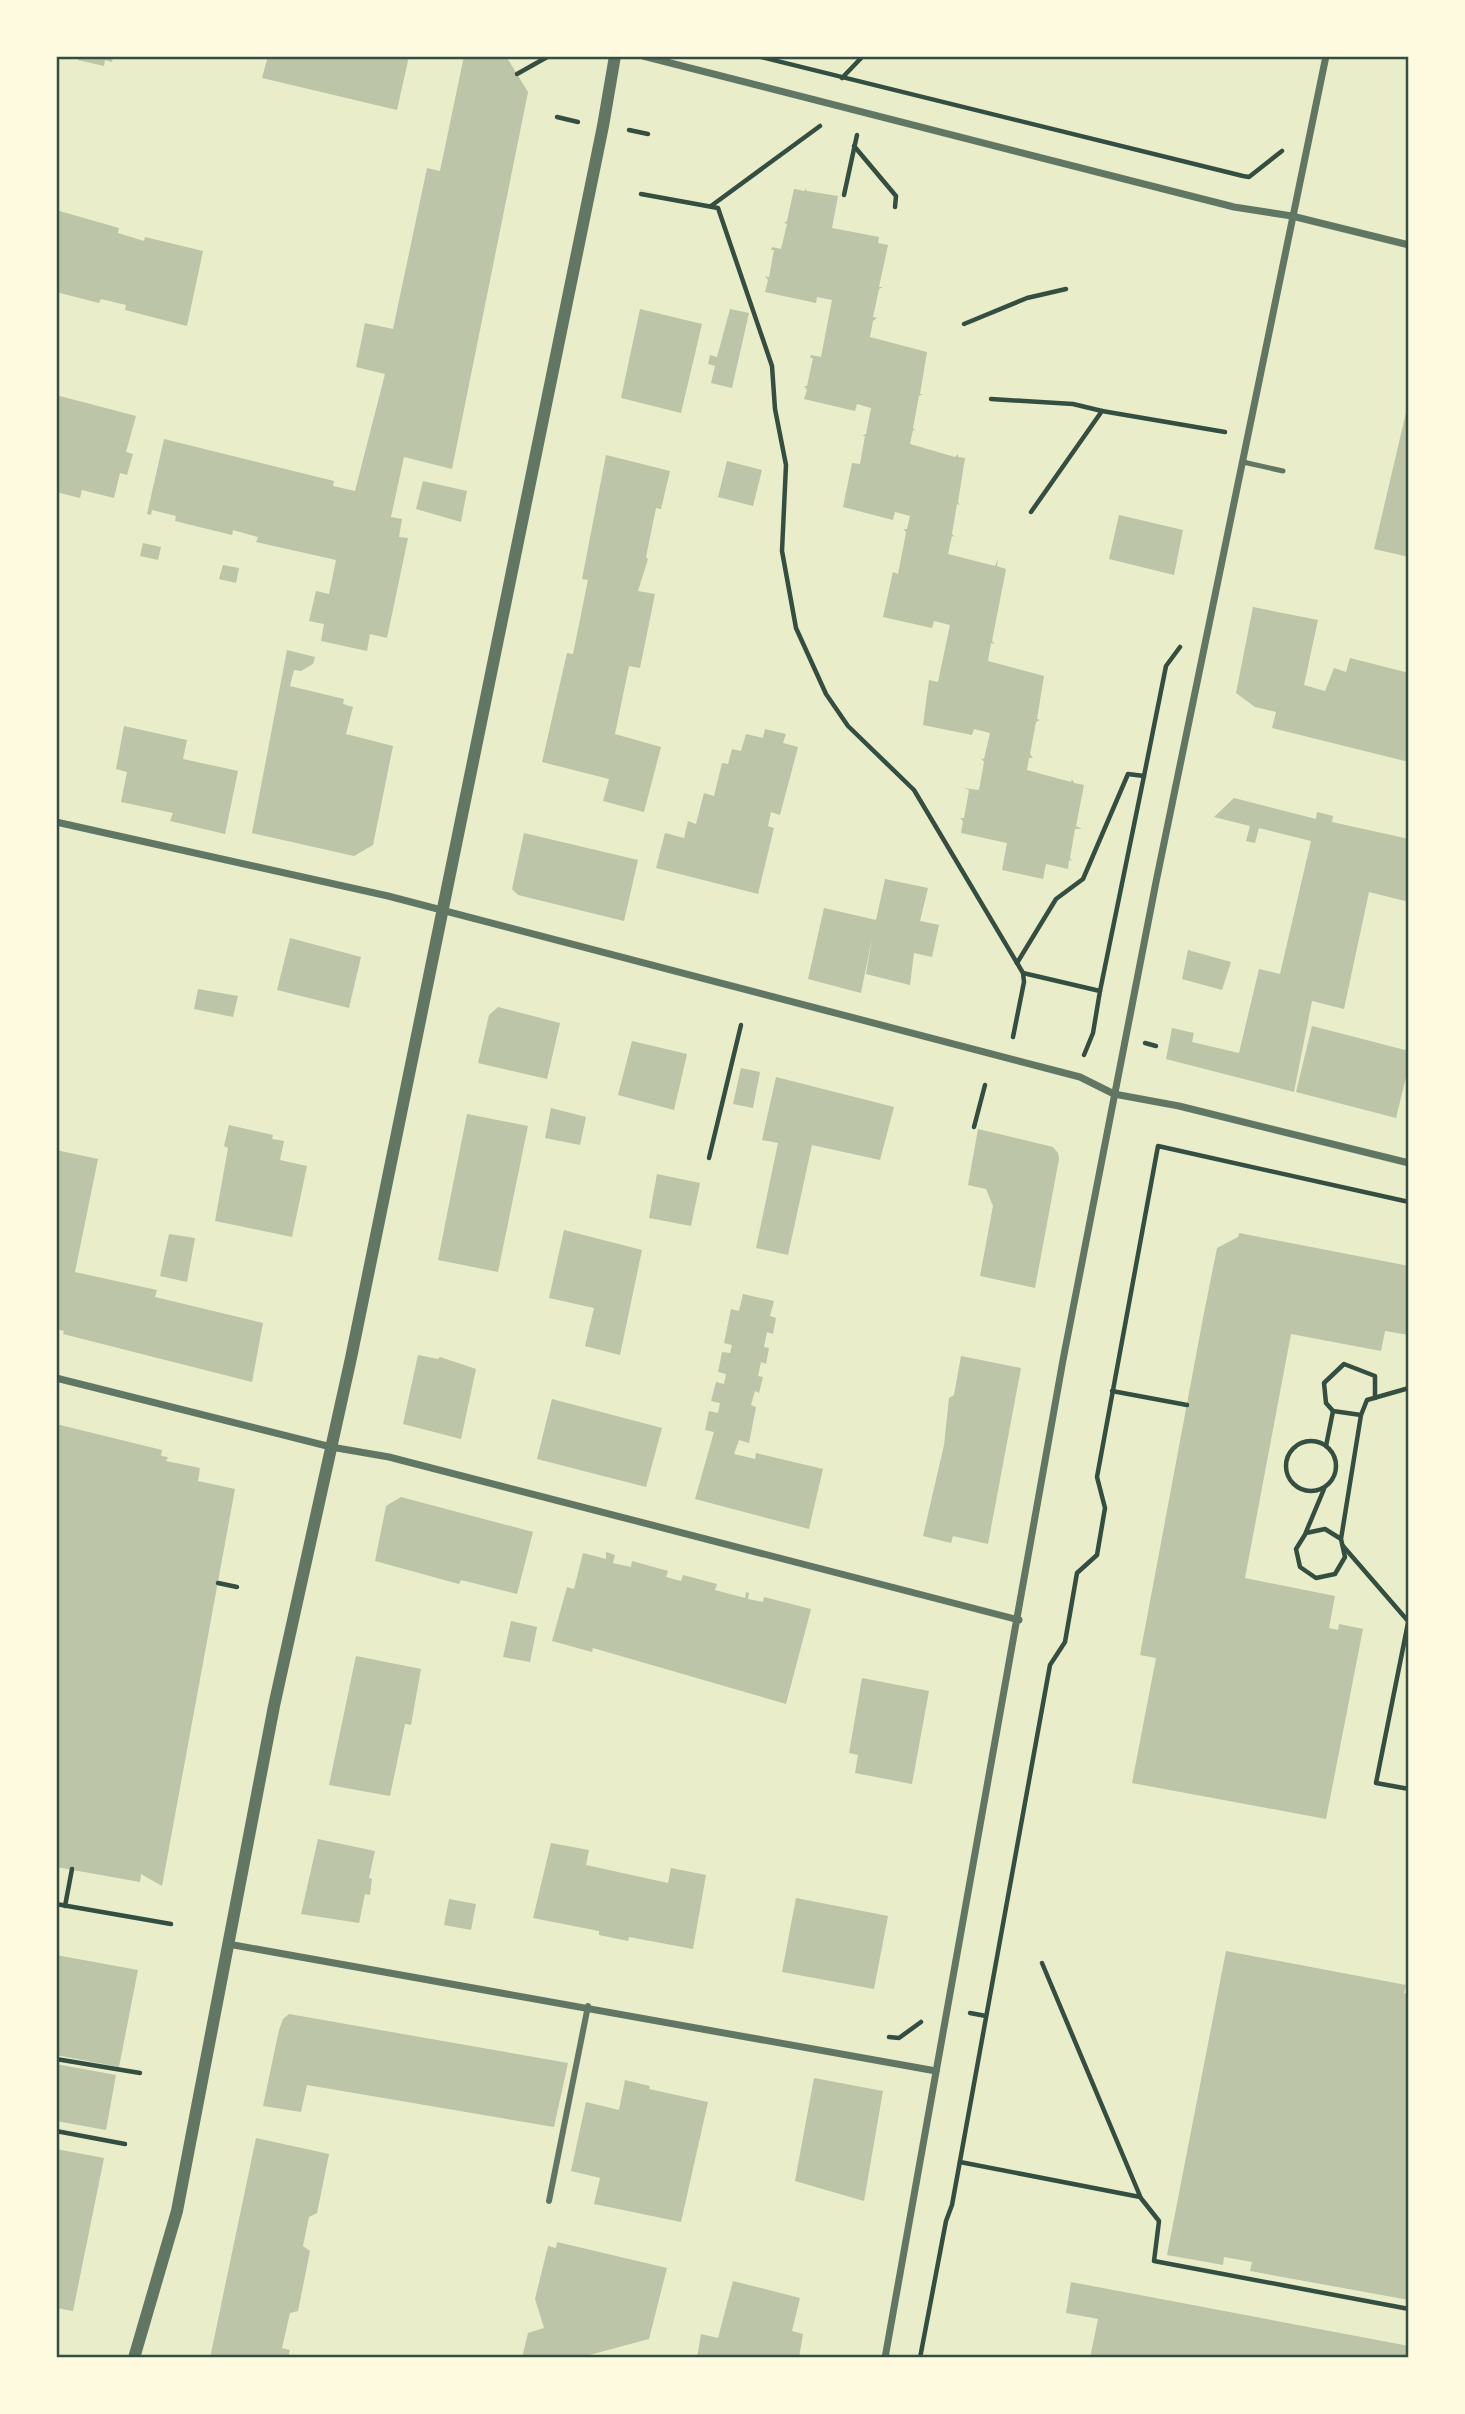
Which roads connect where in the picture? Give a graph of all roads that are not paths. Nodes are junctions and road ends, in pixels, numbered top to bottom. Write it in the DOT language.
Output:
graph roads {
  1 [pos="615,56"];
  2 [pos="643,56"];
  3 [pos="1326,56"];
  4 [pos="1292,216"];
  5 [pos="1409,245"];
  6 [pos="1243,462"];
  7 [pos="1283,471"];
  8 [pos="56,822"];
  9 [pos="442,910"];
  10 [pos="1114,1094"];
  11 [pos="1409,1163"];
  12 [pos="56,1378"];
  13 [pos="331,1447"];
  14 [pos="1019,1620"];
  15 [pos="228,1944"];
  16 [pos="588,2006"];
  17 [pos="936,2071"];
  18 [pos="549,2201"];
  19 [pos="134,2358"];
  20 [pos="885,2358"];
  1 -- 9 [label="street"];
  2 -- 4 [label="street"];
  3 -- 4 [label="street"];
  4 -- 5 [label="street"];
  4 -- 6 [label="street"];
  6 -- 7 [label="lane"];
  6 -- 10 [label="street"];
  8 -- 9 [label="street"];
  9 -- 10 [label="street"];
  9 -- 13 [label="street"];
  10 -- 11 [label="street"];
  10 -- 14 [label="street"];
  12 -- 13 [label="street"];
  13 -- 14 [label="street"];
  13 -- 15 [label="street"];
  14 -- 17 [label="street"];
  15 -- 16 [label="street"];
  15 -- 19 [label="street"];
  16 -- 17 [label="street"];
  16 -- 18 [label="street"];
  17 -- 20 [label="street"];
}
